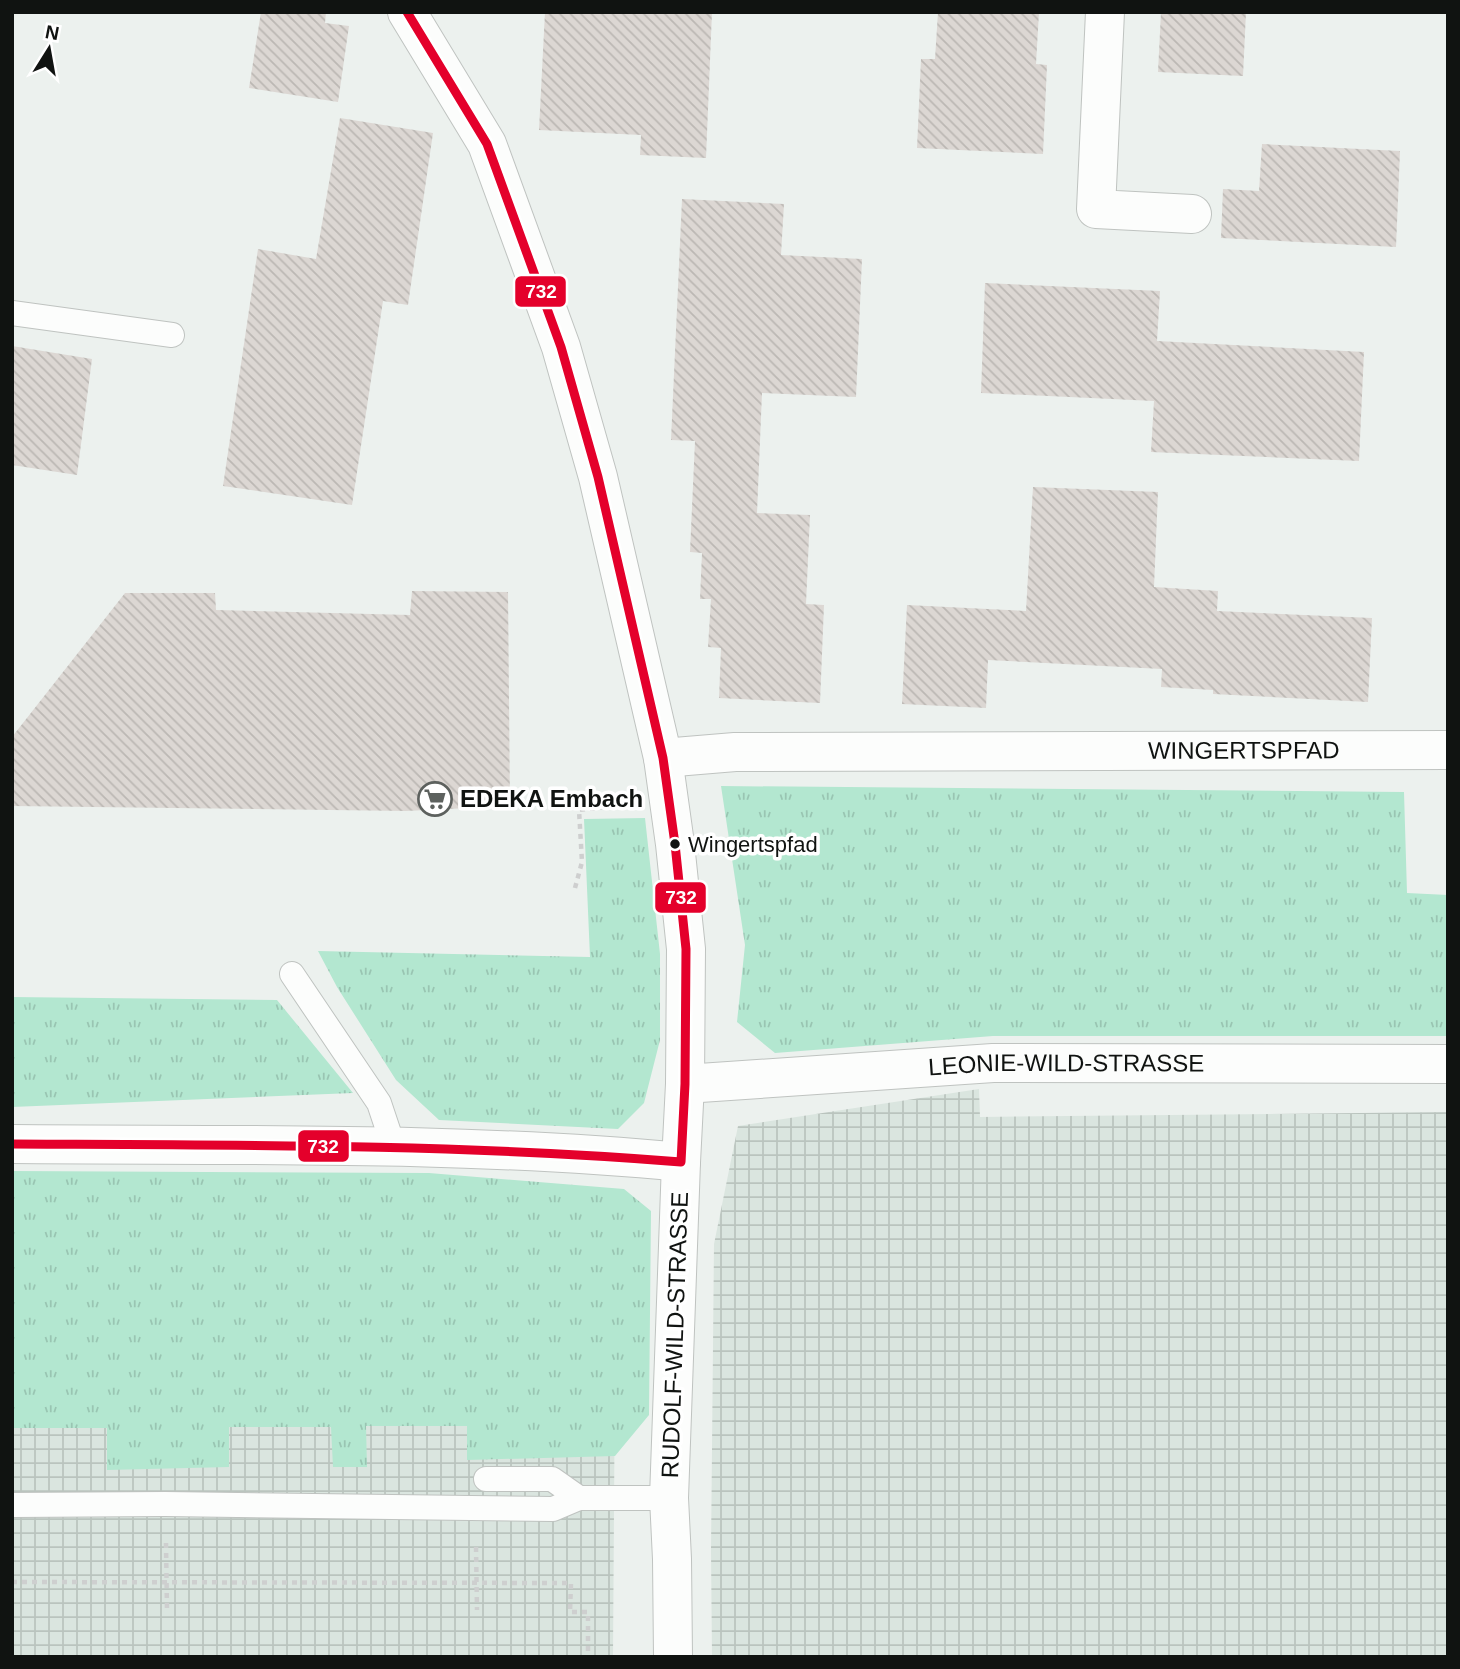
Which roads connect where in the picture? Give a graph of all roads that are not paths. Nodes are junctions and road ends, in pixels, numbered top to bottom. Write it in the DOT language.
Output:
graph roads {
  1 [pos="407,12"];
  2 [pos="1105,12"];
  3 [pos="1192,214"];
  4 [pos="12,313"];
  5 [pos="172,335"];
  6 [pos="1448,750"];
  7 [pos="663,758"];
  8 [pos="292,974"];
  9 [pos="1448,1064"];
  10 [pos="685,1084"];
  11 [pos="12,1144"];
  12 [pos="394,1148"];
  13 [pos="681,1162"];
  14 [pos="486,1479"];
  15 [pos="579,1498"];
  16 [pos="669,1498"];
  17 [pos="12,1505"];
  18 [pos="673,1657"];
  1 -- 7 [label="street, RUDOLF-WILD-STRASSE"];
  2 -- 3 [label="street"];
  4 -- 5 [label="lane"];
  6 -- 7 [label="street, WINGERTSPFAD"];
  7 -- 10 [label="street, RUDOLF-WILD-STRASSE"];
  8 -- 12 [label="lane"];
  9 -- 10 [label="street, LEONIE-WILD-STRASSE"];
  10 -- 13 [label="street, RUDOLF-WILD-STRASSE"];
  11 -- 12 [label="street"];
  12 -- 13 [label="street"];
  13 -- 16 [label="street, RUDOLF-WILD-STRASSE"];
  14 -- 15 [label="lane"];
  15 -- 16 [label="lane"];
  15 -- 17 [label="lane"];
  16 -- 18 [label="street, RUDOLF-WILD-STRASSE"];
}
